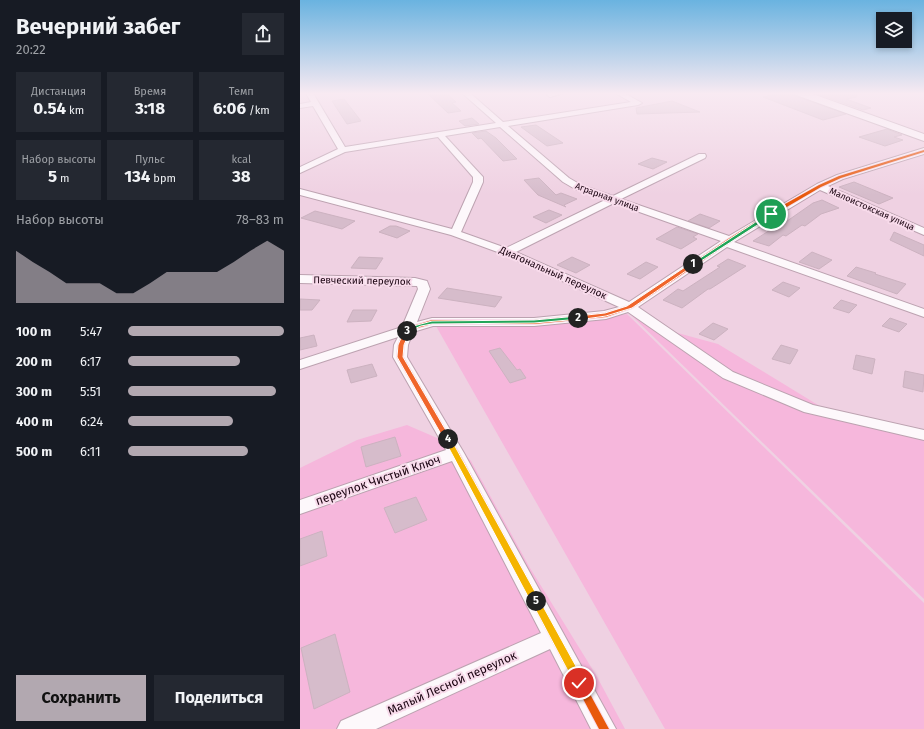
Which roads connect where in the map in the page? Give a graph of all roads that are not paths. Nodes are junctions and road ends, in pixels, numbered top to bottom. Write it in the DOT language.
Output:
graph roads {
  1 [pos="329,127"];
  2 [pos="492,127"];
  3 [pos="505,127"];
  4 [pos="894,127"];
  5 [pos="441,136"];
  6 [pos="924,138"];
  7 [pos="343,150"];
  8 [pos="924,151"];
  9 [pos="702,156"];
  10 [pos="300,170"];
  11 [pos="820,186"];
  12 [pos="300,192"];
  13 [pos="614,200"];
  14 [pos="455,232"];
  15 [pos="924,232"];
  16 [pos="728,241"];
  17 [pos="508,252"];
  18 [pos="300,280"];
  19 [pos="630,307"];
  20 [pos="924,313"];
  21 [pos="408,329"];
  22 [pos="300,365"];
  23 [pos="924,435"];
  24 [pos="456,453"];
  25 [pos="300,507"];
  26 [pos="555,637"];
  27 [pos="349,729"];
  28 [pos="604,729"];
  1 -- 7 [label="street"];
  2 -- 5 [label="street"];
  3 -- 13 [label="street, Аграрная улица"];
  4 -- 6 [label="main road"];
  5 -- 7 [label="street"];
  5 -- 14 [label="street"];
  7 -- 10 [label="street"];
  8 -- 11 [label="street"];
  9 -- 13 [label="street"];
  11 -- 15 [label="street, Малоистокская улица"];
  11 -- 16 [label="street"];
  12 -- 14 [label="street, Диагональный переулок"];
  13 -- 16 [label="street, Аграрная улица"];
  13 -- 17 [label="street"];
  14 -- 17 [label="street, Диагональный переулок"];
  16 -- 19 [label="street"];
  16 -- 20 [label="street, Аграрная улица"];
  17 -- 19 [label="street, Диагональный переулок"];
  18 -- 21 [label="street, Певческий переулок"];
  19 -- 21 [label="street"];
  19 -- 23 [label="street, Диагональный переулок"];
  21 -- 22 [label="street"];
  21 -- 24 [label="street"];
  24 -- 25 [label="street, переулок Чистый Ключ"];
  24 -- 26 [label="street"];
  26 -- 27 [label="street, Малый Лесной переулок"];
  26 -- 28 [label="street"];
}
